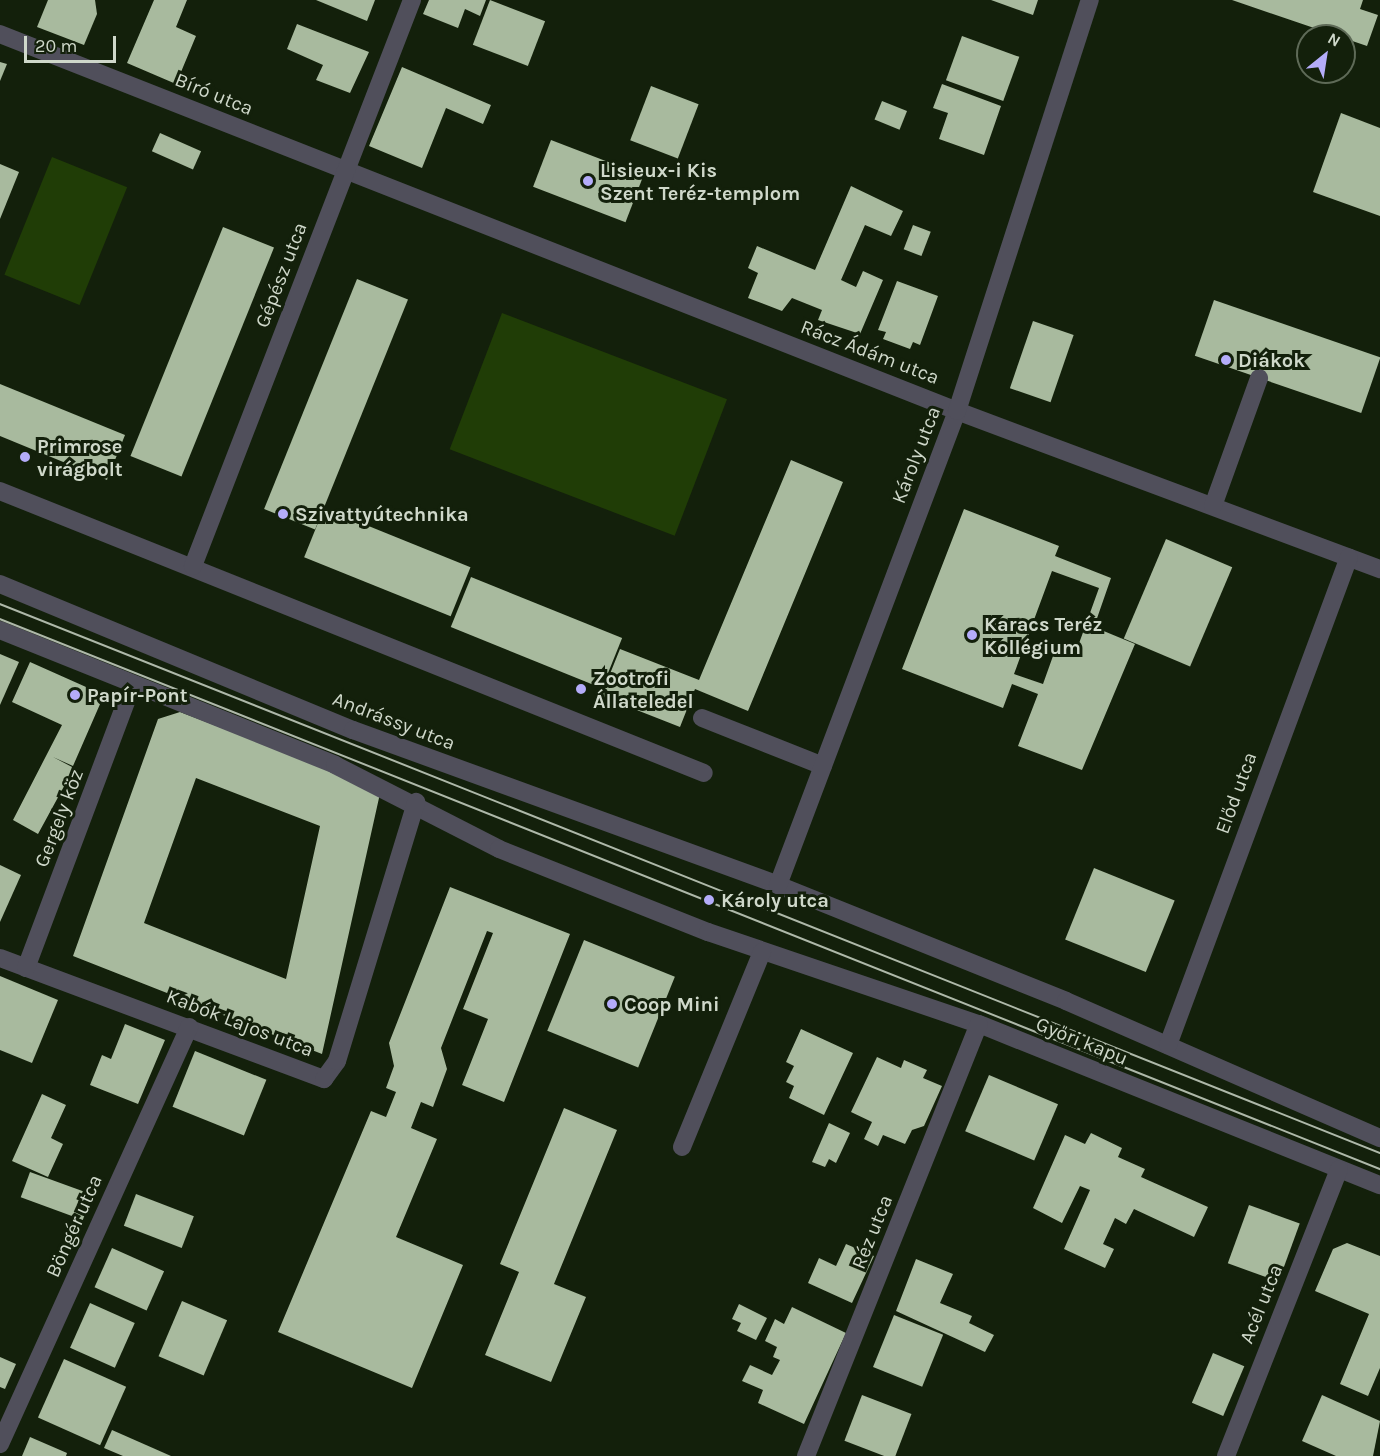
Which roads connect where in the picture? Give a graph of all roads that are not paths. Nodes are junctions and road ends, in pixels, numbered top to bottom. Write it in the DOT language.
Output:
graph roads {
  1 [pos="412,0"];
  2 [pos="1090,0"];
  3 [pos="0,34"];
  4 [pos="345,170"];
  5 [pos="1259,378"];
  6 [pos="957,411"];
  7 [pos="0,491"];
  8 [pos="1213,506"];
  9 [pos="1349,557"];
  10 [pos="193,566"];
  11 [pos="1380,569"];
  12 [pos="0,585"];
  13 [pos="0,630"];
  14 [pos="133,684"];
  15 [pos="702,718"];
  16 [pos="823,766"];
  17 [pos="704,773"];
  18 [pos="416,802"];
  19 [pos="778,885"];
  20 [pos="762,952"];
  21 [pos="0,958"];
  22 [pos="26,968"];
  23 [pos="979,1024"];
  24 [pos="189,1027"];
  25 [pos="1168,1046"];
  26 [pos="1380,1138"];
  27 [pos="682,1147"];
  28 [pos="1339,1168"];
  29 [pos="1380,1185"];
  30 [pos="0,1444"];
  31 [pos="806,1456"];
  32 [pos="1226,1456"];
  1 -- 4 [label="street, Gépész utca"];
  2 -- 6 [label="street, Károly utca"];
  3 -- 4 [label="street, Bíró utca"];
  4 -- 6 [label="street, Rácz Ádám utca"];
  4 -- 10 [label="street, Gépész utca"];
  5 -- 8 [label="street"];
  6 -- 8 [label="street, Rácz Ádám utca"];
  6 -- 16 [label="street, Károly utca"];
  7 -- 10 [label="street"];
  8 -- 9 [label="street, Rácz Ádám utca"];
  9 -- 11 [label="street, Rácz Ádám utca"];
  9 -- 25 [label="street, Előd utca"];
  10 -- 17 [label="street"];
  12 -- 19 [label="street, Andrássy utca"];
  13 -- 14 [label="street"];
  14 -- 18 [label="street"];
  14 -- 22 [label="street, Gergely köz"];
  15 -- 16 [label="street"];
  16 -- 19 [label="street, Károly utca"];
  18 -- 20 [label="street"];
  18 -- 24 [label="street, Kabók Lajos utca"];
  19 -- 25 [label="street, Győri kapu"];
  20 -- 23 [label="street, Győri kapu"];
  20 -- 27 [label="street"];
  21 -- 22 [label="street, Kabók Lajos utca"];
  22 -- 24 [label="street, Kabók Lajos utca"];
  23 -- 28 [label="street, Győri kapu"];
  23 -- 31 [label="street, Réz utca"];
  24 -- 30 [label="street, Böngér utca"];
  25 -- 26 [label="street, Győri kapu"];
  28 -- 29 [label="street, Győri kapu"];
  28 -- 32 [label="street, Acél utca"];
}
